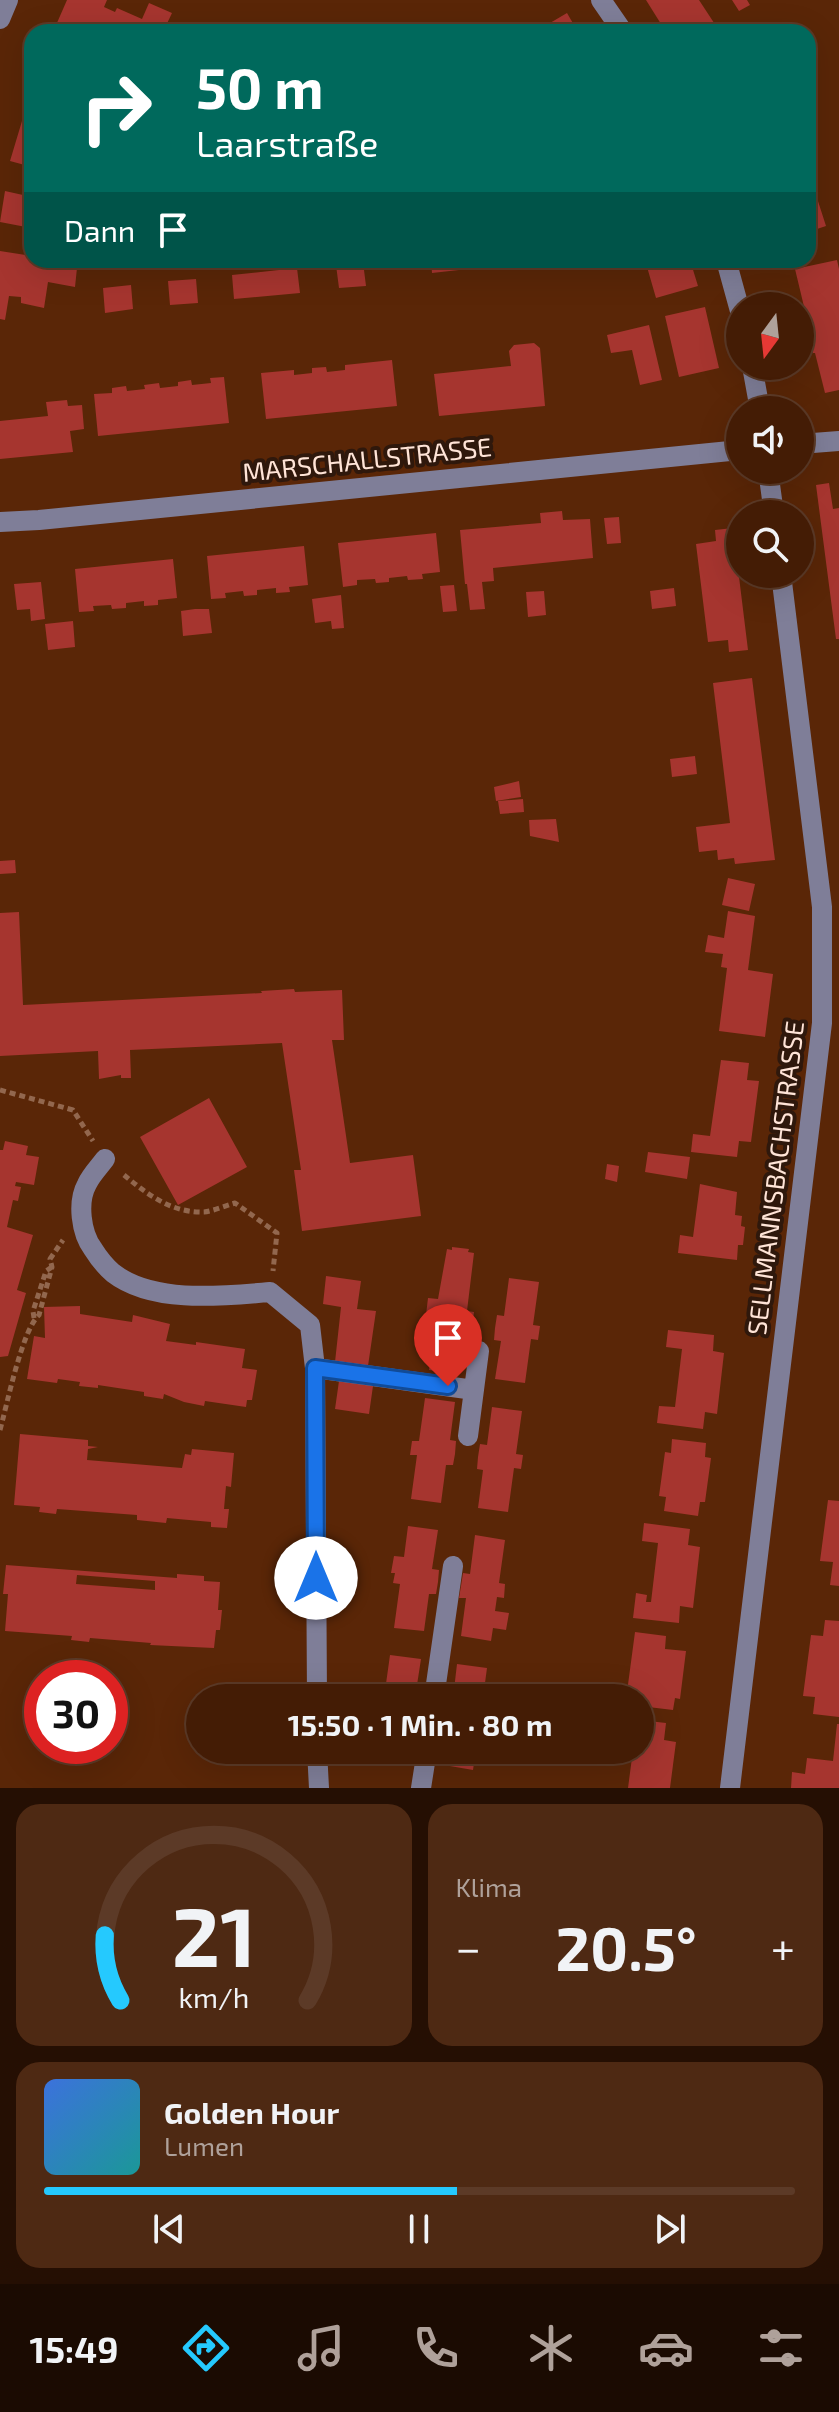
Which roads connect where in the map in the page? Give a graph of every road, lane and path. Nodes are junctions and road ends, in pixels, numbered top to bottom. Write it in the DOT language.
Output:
graph roads {
  1 [pos="8,0"];
  2 [pos="601,0"];
  3 [pos="0,19"];
  4 [pos="618,24"];
  5 [pos="728,268"];
  6 [pos="735,292"];
  7 [pos="839,441"];
  8 [pos="814,443"];
  9 [pos="726,451"];
  10 [pos="0,522"];
  11 [pos="783,588"];
  12 [pos="0,1090"];
  13 [pos="105,1159"];
  14 [pos="81,1222"];
  15 [pos="270,1292"];
  16 [pos="479,1351"];
  17 [pos="315,1368"];
  18 [pos="474,1390"];
  19 [pos="0,1430"];
  20 [pos="468,1436"];
  21 [pos="453,1566"];
  22 [pos="317,1684"];
  23 [pos="436,1684"];
  24 [pos="318,1764"];
  25 [pos="425,1764"];
  26 [pos="319,1788"];
  27 [pos="421,1788"];
  28 [pos="730,1788"];
  1 -- 3 [label="street"];
  2 -- 4 [label="street"];
  5 -- 6 [label="street"];
  7 -- 8 [label="street"];
  9 -- 10 [label="street, MARSCHALLSTRASSE"];
  11 -- 28 [label="street, SELLMANNSBACHSTRASSE"];
  12 -- 13 [label="path"];
  13 -- 14 [label="street"];
  13 -- 15 [label="path"];
  14 -- 15 [label="street"];
  14 -- 19 [label="path"];
  15 -- 17 [label="street"];
  16 -- 18 [label="street"];
  17 -- 18 [label="street"];
  17 -- 22 [label="street"];
  18 -- 20 [label="street"];
  21 -- 23 [label="street"];
  24 -- 26 [label="street"];
  25 -- 27 [label="street"];
}
